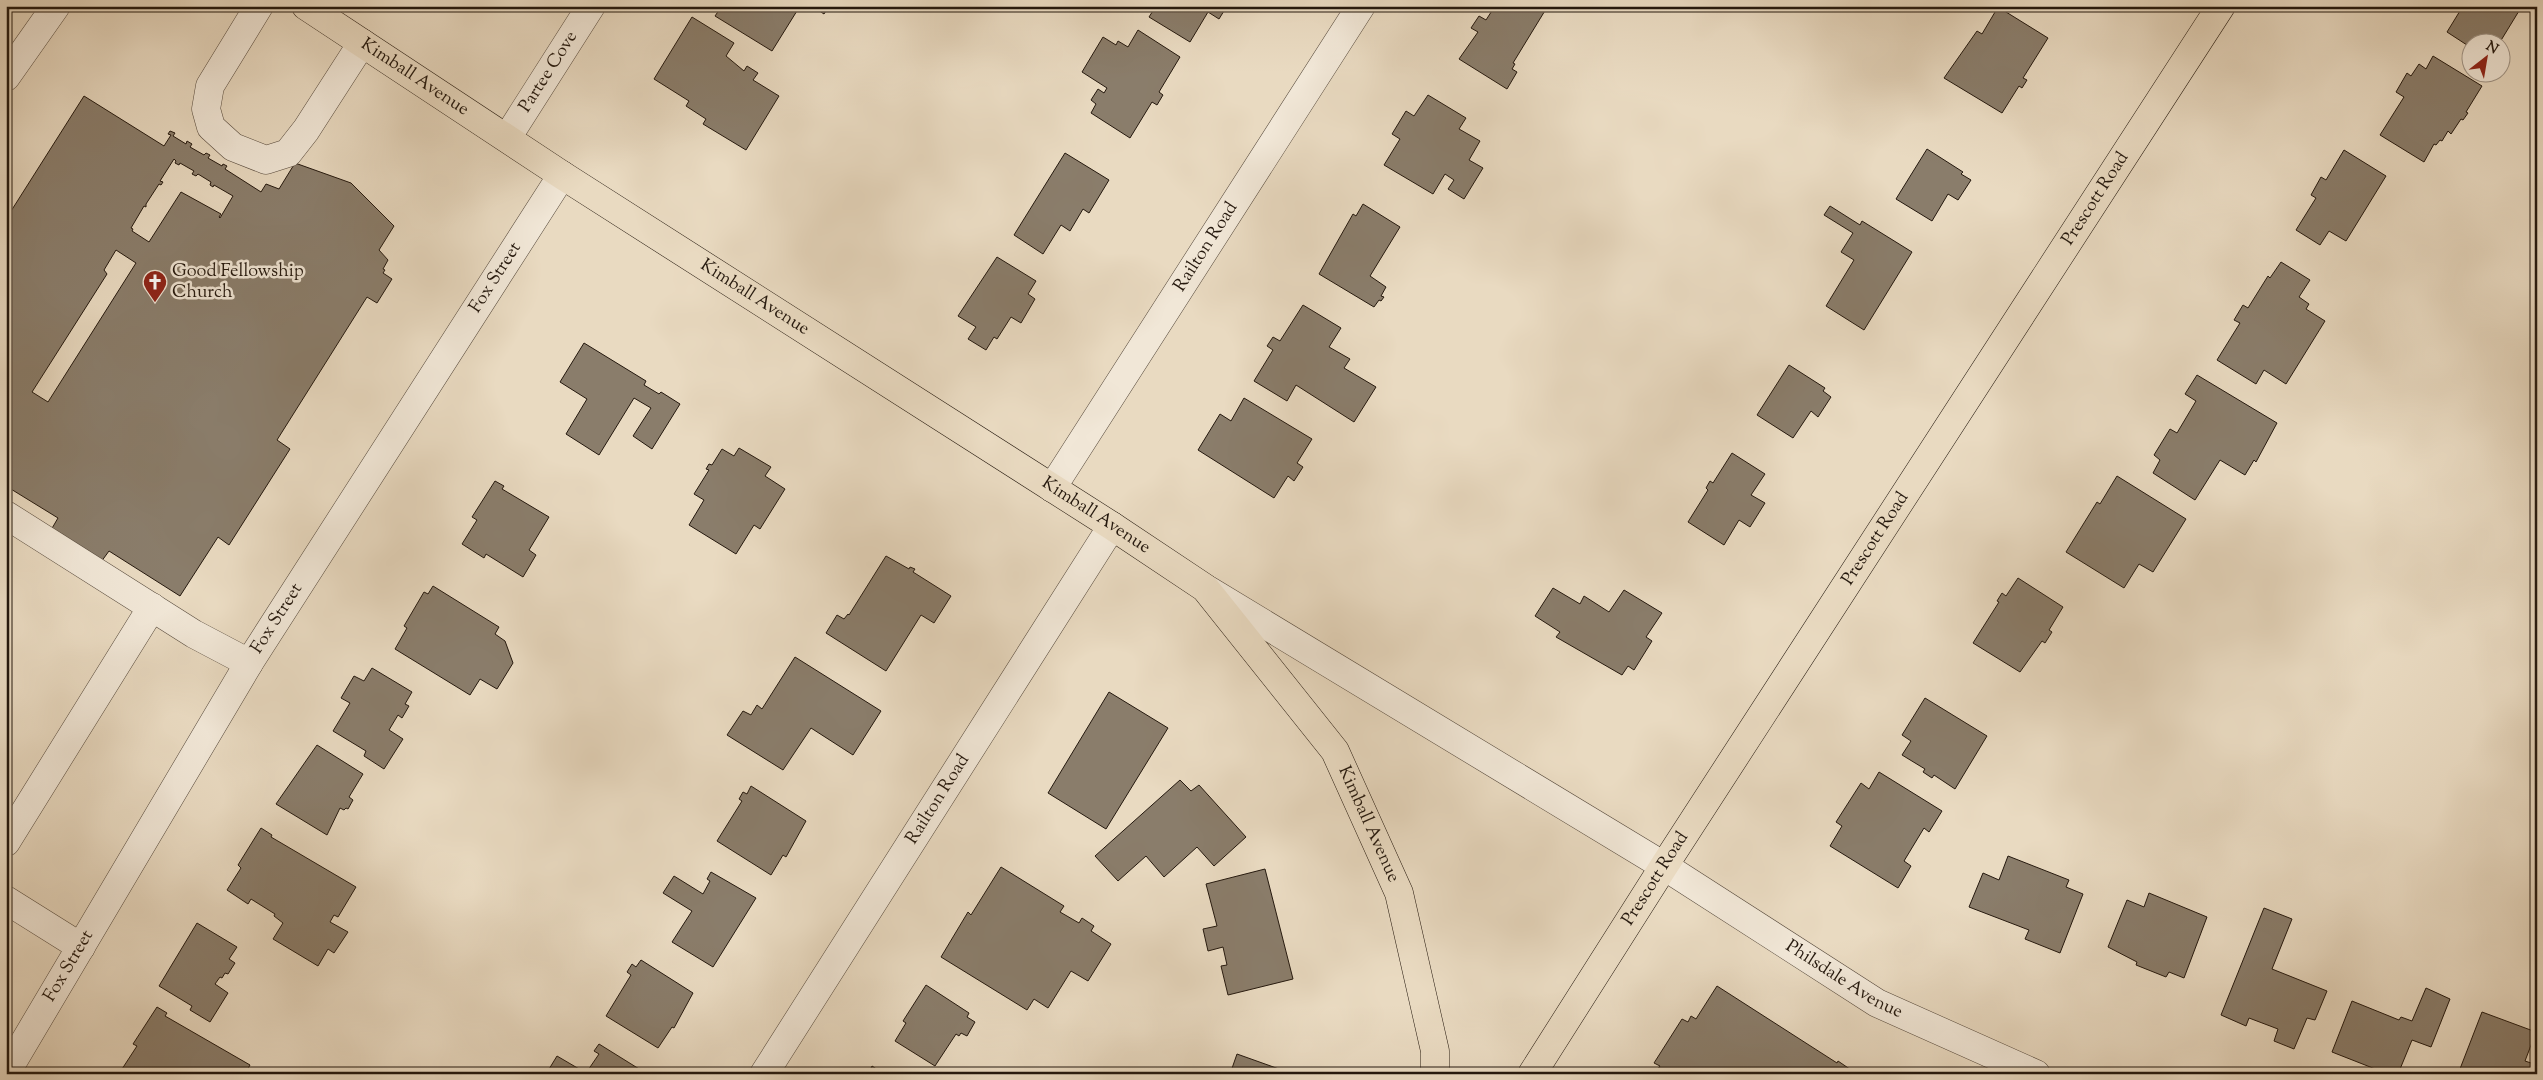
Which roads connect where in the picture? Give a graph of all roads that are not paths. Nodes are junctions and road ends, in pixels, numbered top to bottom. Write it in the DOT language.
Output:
graph roads {
  1 [pos="56,6"];
  2 [pos="259,6"];
  3 [pos="306,6"];
  4 [pos="591,6"];
  5 [pos="1360,6"];
  6 [pos="2222,6"];
  7 [pos="362,43"];
  8 [pos="6,77"];
  9 [pos="507,138"];
  10 [pos="562,175"];
  11 [pos="1052,488"];
  12 [pos="6,515"];
  13 [pos="1112,526"];
  14 [pos="1205,588"];
  15 [pos="152,608"];
  16 [pos="249,663"];
  17 [pos="6,842"];
  18 [pos="1664,866"];
  19 [pos="6,900"];
  20 [pos="81,947"];
  21 [pos="6,1073"];
  22 [pos="764,1074"];
  23 [pos="1435,1074"];
  24 [pos="1532,1074"];
  25 [pos="2036,1074"];
  1 -- 8 [label="street"];
  2 -- 7 [label="street"];
  3 -- 7 [label="main road, Kimball Avenue"];
  4 -- 9 [label="street, Partee Cove"];
  5 -- 11 [label="street, Railton Road"];
  6 -- 18 [label="main road, Prescott Road"];
  7 -- 9 [label="main road, Kimball Avenue"];
  9 -- 10 [label="main road, Kimball Avenue"];
  10 -- 11 [label="main road, Kimball Avenue"];
  10 -- 16 [label="street, Fox Street"];
  11 -- 13 [label="main road, Kimball Avenue"];
  12 -- 15 [label="street"];
  13 -- 14 [label="main road, Kimball Avenue"];
  13 -- 22 [label="street, Railton Road"];
  14 -- 18 [label="street, Kimball Avenue"];
  14 -- 23 [label="main road, Kimball Avenue"];
  15 -- 16 [label="street"];
  15 -- 17 [label="street"];
  16 -- 20 [label="street, Fox Street"];
  18 -- 24 [label="main road, Prescott Road"];
  18 -- 25 [label="street, Philsdale Avenue"];
  19 -- 20 [label="street"];
  20 -- 21 [label="street, Fox Street"];
}
